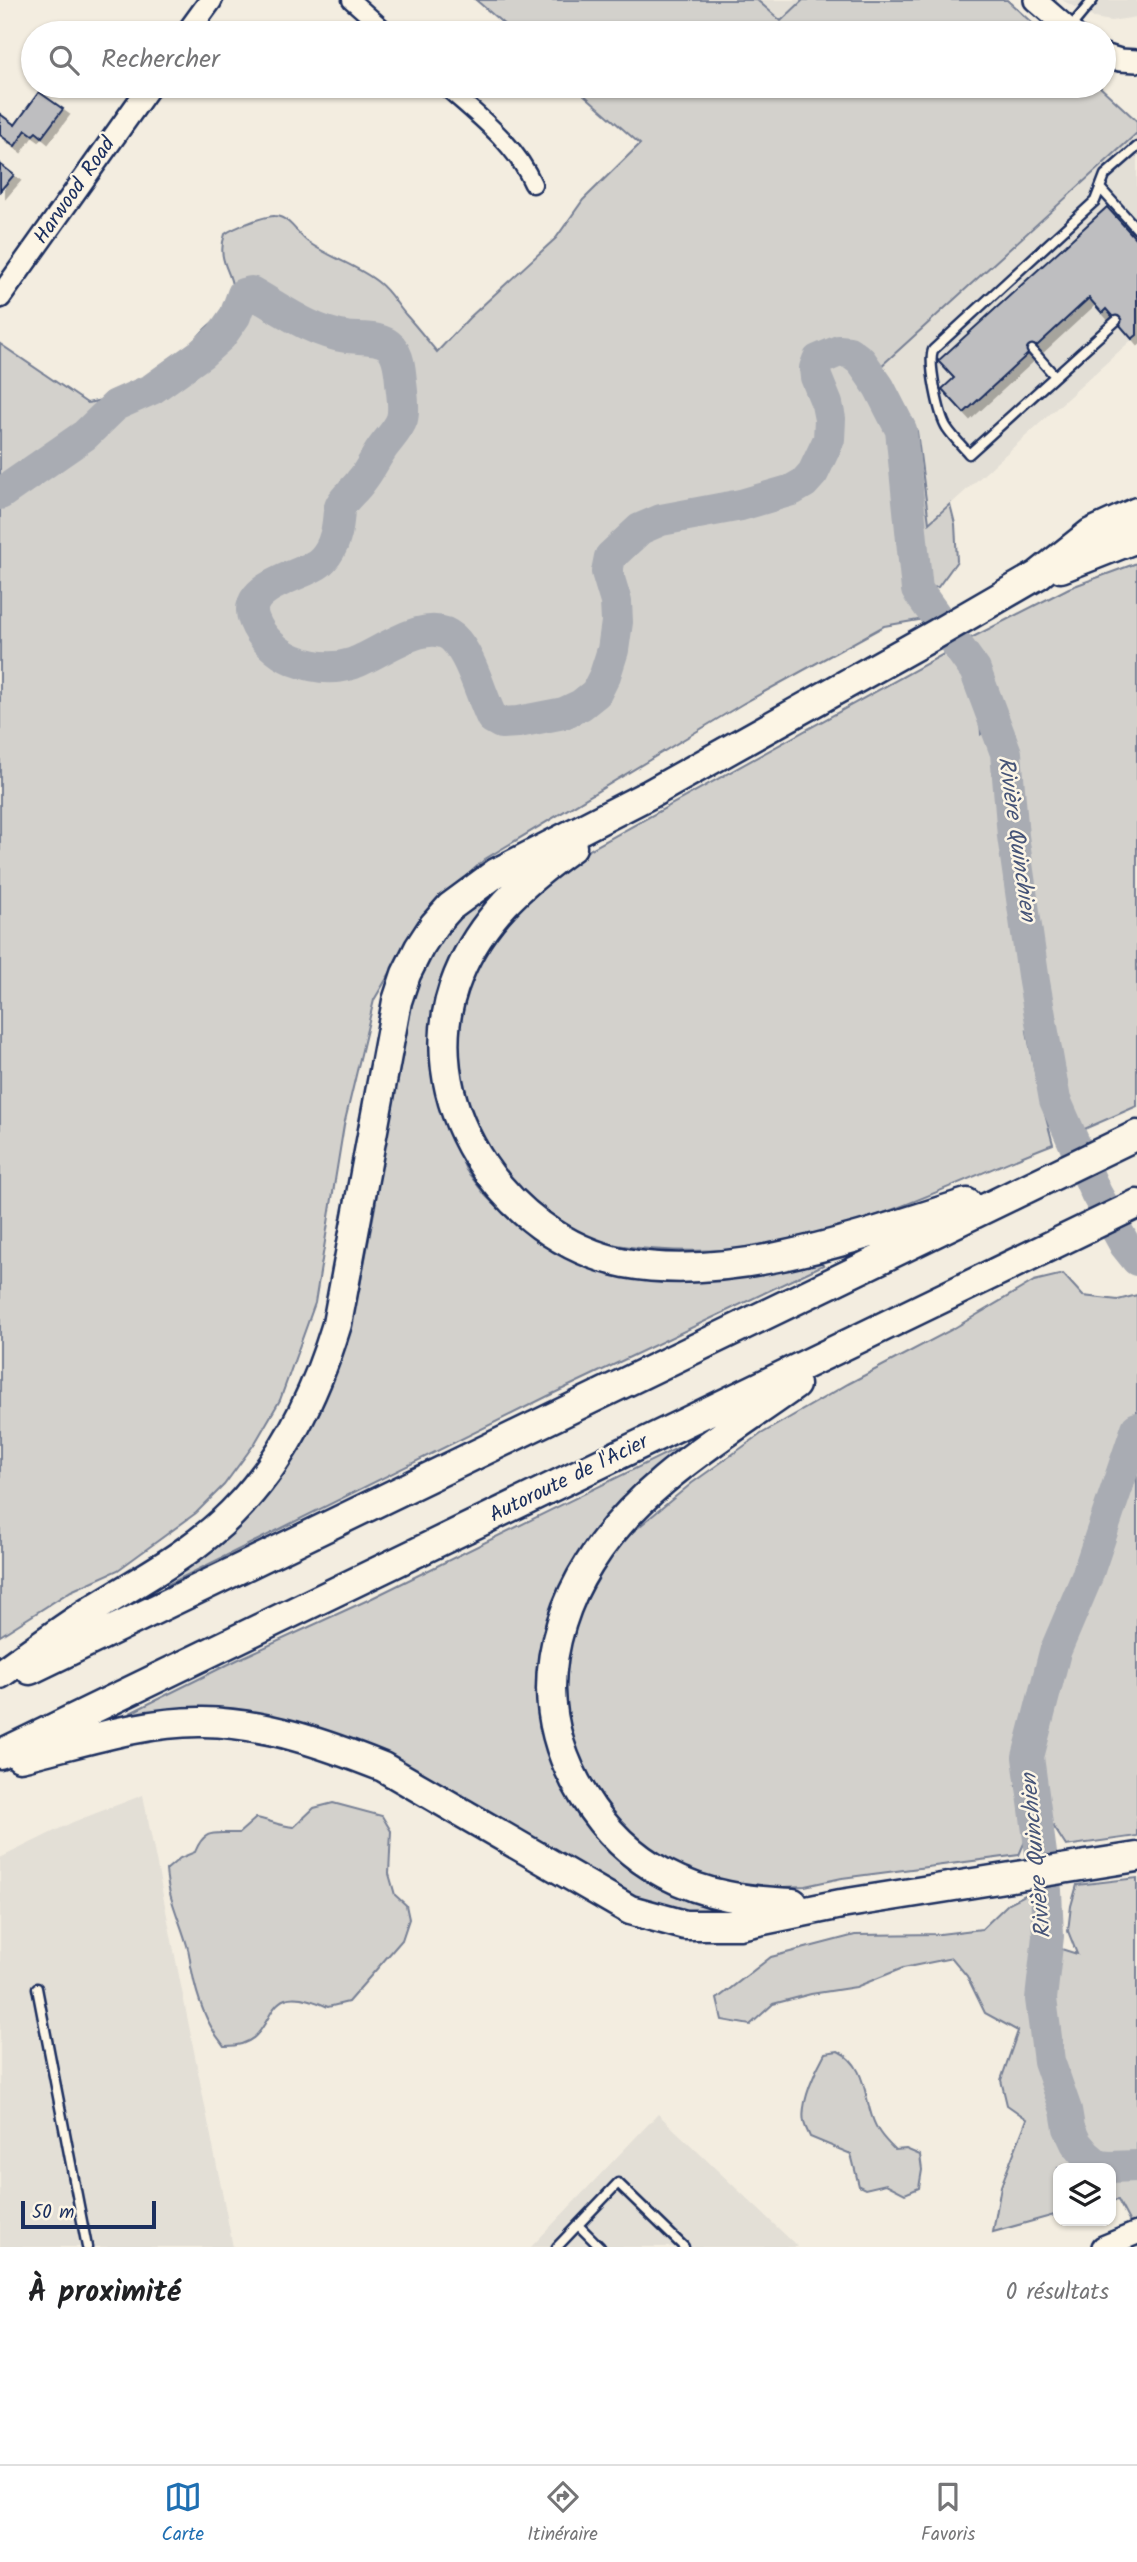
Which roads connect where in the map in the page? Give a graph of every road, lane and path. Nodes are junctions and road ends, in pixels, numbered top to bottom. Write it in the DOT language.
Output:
graph roads {
  1 [pos="211,0"];
  2 [pos="351,0"];
  3 [pos="1035,0"];
  4 [pos="1093,0"];
  5 [pos="196,21"];
  6 [pos="375,21"];
  7 [pos="1059,21"];
  8 [pos="1078,21"];
  9 [pos="1116,59"];
  10 [pos="1137,61"];
  11 [pos="141,98"];
  12 [pos="459,98"];
  13 [pos="1137,147"];
  14 [pos="533,184"];
  15 [pos="1100,188"];
  16 [pos="1137,229"];
  17 [pos="0,297"];
  18 [pos="1116,321"];
  19 [pos="1032,351"];
  20 [pos="1055,376"];
  21 [pos="1137,512"];
  22 [pos="1137,538"];
  23 [pos="1038,575"];
  24 [pos="650,794"];
  25 [pos="1137,1135"];
  26 [pos="1060,1173"];
  27 [pos="1135,1205"];
  28 [pos="861,1338"];
  29 [pos="0,1674"];
  30 [pos="0,1684"];
  31 [pos="0,1754"];
  32 [pos="0,1762"];
  33 [pos="1137,1857"];
  34 [pos="841,1904"];
  35 [pos="37,1988"];
  36 [pos="578,2225"];
  37 [pos="1137,2233"];
  38 [pos="87,2247"];
  39 [pos="557,2247"];
  40 [pos="600,2247"];
  41 [pos="684,2247"];
  42 [pos="1103,2247"];
  1 -- 5 [label="main road"];
  2 -- 6 [label="street"];
  3 -- 7 [label="main road"];
  4 -- 8 [label="lane"];
  9 -- 10 [label="main road"];
  11 -- 17 [label="main road, Harwood Road"];
  12 -- 14 [label="street"];
  13 -- 15 [label="lane"];
  15 -- 16 [label="lane"];
  15 -- 20 [label="lane"];
  18 -- 20 [label="lane"];
  19 -- 20 [label="lane"];
  21 -- 23 [label="highway"];
  22 -- 23 [label="highway"];
  23 -- 24 [label="highway"];
  24 -- 26 [label="highway"];
  24 -- 29 [label="highway"];
  25 -- 26 [label="highway"];
  26 -- 30 [label="highway"];
  27 -- 28 [label="highway, Autoroute de l'Acier"];
  28 -- 31 [label="highway, Autoroute de l'Acier"];
  28 -- 34 [label="highway"];
  32 -- 34 [label="highway"];
  33 -- 34 [label="highway"];
  35 -- 38 [label="lane"];
  36 -- 39 [label="lane"];
  36 -- 40 [label="lane"];
  36 -- 41 [label="lane"];
  37 -- 42 [label="main road"];
}
